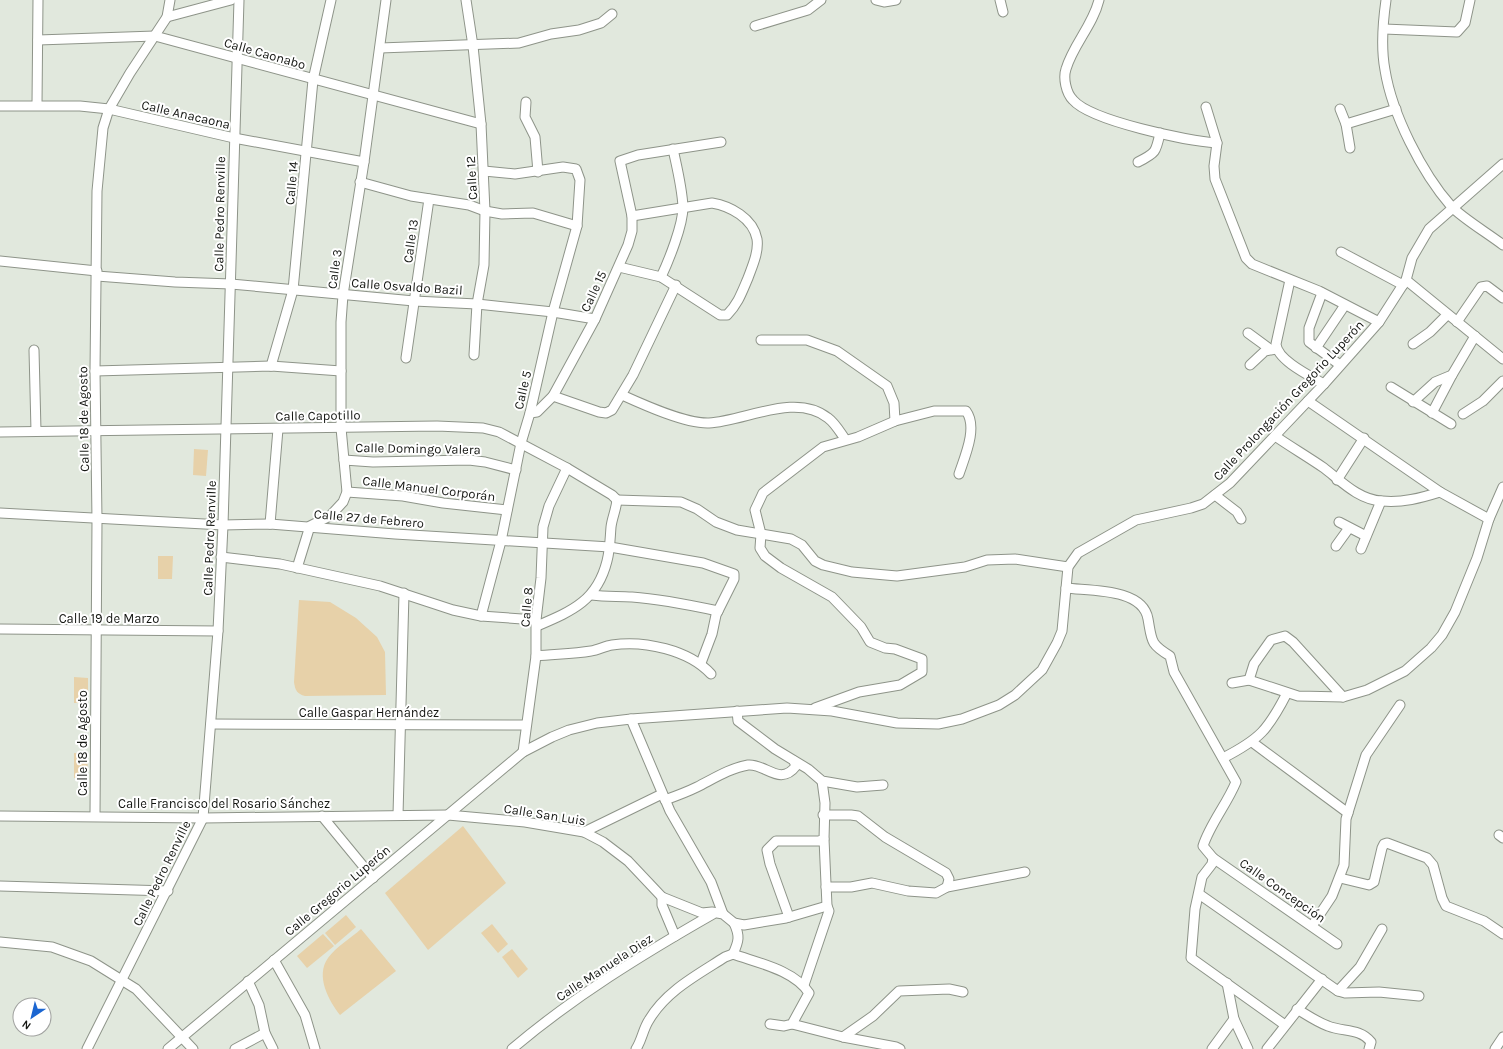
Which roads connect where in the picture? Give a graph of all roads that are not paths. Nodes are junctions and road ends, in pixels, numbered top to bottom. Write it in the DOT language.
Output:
graph roads {
  1 [pos="38,0"];
  2 [pos="170,0"];
  3 [pos="231,0"];
  4 [pos="239,0"];
  5 [pos="331,0"];
  6 [pos="386,0"];
  7 [pos="466,0"];
  8 [pos="821,0"];
  9 [pos="876,0"];
  10 [pos="896,0"];
  11 [pos="1000,0"];
  12 [pos="1098,0"];
  13 [pos="1386,0"];
  14 [pos="1470,0"];
  15 [pos="1003,12"];
  16 [pos="612,14"];
  17 [pos="167,17"];
  18 [pos="755,26"];
  19 [pos="1384,29"];
  20 [pos="155,36"];
  21 [pos="38,40"];
  22 [pos="473,46"];
  23 [pos="380,48"];
  24 [pos="238,59"];
  25 [pos="313,80"];
  26 [pos="372,95"];
  27 [pos="526,102"];
  28 [pos="37,104"];
  29 [pos="0,106"];
  30 [pos="1206,107"];
  31 [pos="1340,108"];
  32 [pos="1396,109"];
  33 [pos="109,110"];
  34 [pos="481,124"];
  35 [pos="1346,124"];
  36 [pos="1160,133"];
  37 [pos="234,138"];
  38 [pos="721,142"];
  39 [pos="1217,143"];
  40 [pos="1350,148"];
  41 [pos="672,150"];
  42 [pos="306,152"];
  43 [pos="364,162"];
  44 [pos="1138,162"];
  45 [pos="1503,164"];
  46 [pos="484,171"];
  47 [pos="538,172"];
  48 [pos="360,182"];
  49 [pos="429,200"];
  50 [pos="683,208"];
  51 [pos="1452,208"];
  52 [pos="485,211"];
  53 [pos="632,216"];
  54 [pos="577,226"];
  55 [pos="1503,232"];
  56 [pos="1499,242"];
  57 [pos="1341,252"];
  58 [pos="0,261"];
  59 [pos="619,267"];
  60 [pos="97,274"];
  61 [pos="661,277"];
  62 [pos="1290,280"];
  63 [pos="1404,283"];
  64 [pos="231,284"];
  65 [pos="676,286"];
  66 [pos="293,290"];
  67 [pos="1322,293"];
  68 [pos="343,295"];
  69 [pos="1503,298"];
  70 [pos="414,301"];
  71 [pos="477,304"];
  72 [pos="1345,304"];
  73 [pos="553,312"];
  74 [pos="1447,314"];
  75 [pos="595,319"];
  76 [pos="1379,322"];
  77 [pos="1456,322"];
  78 [pos="1248,333"];
  79 [pos="1475,336"];
  80 [pos="761,340"];
  81 [pos="1413,344"];
  82 [pos="1316,348"];
  83 [pos="1273,349"];
  84 [pos="34,350"];
  85 [pos="474,355"];
  86 [pos="406,358"];
  87 [pos="1503,359"];
  88 [pos="1340,364"];
  89 [pos="1250,365"];
  90 [pos="271,366"];
  91 [pos="227,368"];
  92 [pos="95,371"];
  93 [pos="341,372"];
  94 [pos="1452,375"];
  95 [pos="1503,381"];
  96 [pos="1324,384"];
  97 [pos="1392,387"];
  98 [pos="622,395"];
  99 [pos="553,396"];
  100 [pos="1308,401"];
  101 [pos="1413,402"];
  102 [pos="530,413"];
  103 [pos="1432,413"];
  104 [pos="1463,414"];
  105 [pos="895,421"];
  106 [pos="1451,424"];
  107 [pos="341,428"];
  108 [pos="278,429"];
  109 [pos="226,430"];
  110 [pos="36,431"];
  111 [pos="96,431"];
  112 [pos="0,432"];
  113 [pos="1275,436"];
  114 [pos="1364,438"];
  115 [pos="846,439"];
  116 [pos="521,443"];
  117 [pos="344,460"];
  118 [pos="567,468"];
  119 [pos="516,470"];
  120 [pos="959,474"];
  121 [pos="1337,480"];
  122 [pos="1503,487"];
  123 [pos="347,492"];
  124 [pos="1440,492"];
  125 [pos="1215,495"];
  126 [pos="617,500"];
  127 [pos="1381,501"];
  128 [pos="507,510"];
  129 [pos="0,513"];
  130 [pos="1489,518"];
  131 [pos="1242,519"];
  132 [pos="97,520"];
  133 [pos="1339,522"];
  134 [pos="270,524"];
  135 [pos="223,525"];
  136 [pos="310,526"];
  137 [pos="1349,528"];
  138 [pos="761,534"];
  139 [pos="1366,536"];
  140 [pos="501,541"];
  141 [pos="544,544"];
  142 [pos="1336,546"];
  143 [pos="610,547"];
  144 [pos="1361,549"];
  145 [pos="221,557"];
  146 [pos="1068,566"];
  147 [pos="297,568"];
  148 [pos="1066,588"];
  149 [pos="404,593"];
  150 [pos="592,595"];
  151 [pos="718,611"];
  152 [pos="481,616"];
  153 [pos="536,623"];
  154 [pos="0,629"];
  155 [pos="95,631"];
  156 [pos="218,631"];
  157 [pos="536,656"];
  158 [pos="701,663"];
  159 [pos="711,674"];
  160 [pos="1249,680"];
  161 [pos="1232,683"];
  162 [pos="1287,693"];
  163 [pos="1343,697"];
  164 [pos="1400,705"];
  165 [pos="813,709"];
  166 [pos="737,711"];
  167 [pos="631,719"];
  168 [pos="211,724"];
  169 [pos="402,725"];
  170 [pos="526,725"];
  171 [pos="1252,742"];
  172 [pos="523,752"];
  173 [pos="1223,758"];
  174 [pos="794,761"];
  175 [pos="822,781"];
  176 [pos="883,785"];
  177 [pos="664,797"];
  178 [pos="1348,813"];
  179 [pos="398,815"];
  180 [pos="448,815"];
  181 [pos="824,815"];
  182 [pos="0,816"];
  183 [pos="95,816"];
  184 [pos="322,816"];
  185 [pos="203,818"];
  186 [pos="584,832"];
  187 [pos="824,839"];
  188 [pos="1213,858"];
  189 [pos="1025,872"];
  190 [pos="373,878"];
  191 [pos="1340,878"];
  192 [pos="0,886"];
  193 [pos="826,887"];
  194 [pos="947,887"];
  195 [pos="168,891"];
  196 [pos="1199,894"];
  197 [pos="662,897"];
  198 [pos="827,906"];
  199 [pos="719,913"];
  200 [pos="789,917"];
  201 [pos="734,923"];
  202 [pos="1312,926"];
  203 [pos="1382,929"];
  204 [pos="1503,934"];
  205 [pos="675,936"];
  206 [pos="0,942"];
  207 [pos="1337,944"];
  208 [pos="733,954"];
  209 [pos="274,960"];
  210 [pos="1322,979"];
  211 [pos="122,980"];
  212 [pos="248,981"];
  213 [pos="1227,983"];
  214 [pos="804,986"];
  215 [pos="1338,990"];
  216 [pos="963,992"];
  217 [pos="1419,996"];
  218 [pos="1297,1009"];
  219 [pos="1234,1019"];
  220 [pos="770,1024"];
  221 [pos="792,1024"];
  222 [pos="1285,1024"];
  223 [pos="265,1033"];
  224 [pos="843,1037"];
  225 [pos="181,1038"];
  226 [pos="87,1049"];
  227 [pos="168,1049"];
  228 [pos="193,1049"];
  229 [pos="235,1049"];
  230 [pos="273,1049"];
  231 [pos="315,1049"];
  232 [pos="512,1049"];
  233 [pos="636,1049"];
  234 [pos="900,1049"];
  235 [pos="1212,1049"];
  236 [pos="1248,1049"];
  237 [pos="1267,1049"];
  238 [pos="1369,1049"];
  1 -- 21 [label="street"];
  2 -- 17 [label="street"];
  3 -- 17 [label="street"];
  4 -- 24 [label="street, Calle Pedro Renville"];
  5 -- 25 [label="street, Calle 14"];
  6 -- 23 [label="street, Calle 3"];
  7 -- 22 [label="street, Calle 12"];
  8 -- 18 [label="street"];
  9 -- 10 [label="street"];
  11 -- 15 [label="street"];
  12 -- 36 [label="street"];
  13 -- 19 [label="street"];
  14 -- 19 [label="street"];
  16 -- 22 [label="street"];
  17 -- 20 [label="street, Calle 18 de Agosto"];
  19 -- 32 [label="street"];
  20 -- 21 [label="street, Calle Caonabo"];
  20 -- 24 [label="street, Calle Caonabo"];
  20 -- 33 [label="street, Calle 18 de Agosto"];
  21 -- 28 [label="street"];
  22 -- 23 [label="street"];
  22 -- 34 [label="street, Calle 12"];
  23 -- 26 [label="street, Calle 3"];
  24 -- 25 [label="street, Calle Caonabo"];
  24 -- 37 [label="street, Calle Pedro Renville"];
  25 -- 26 [label="street, Calle Caonabo"];
  25 -- 42 [label="street, Calle 14"];
  26 -- 34 [label="street, Calle Caonabo"];
  26 -- 43 [label="street, Calle 3"];
  27 -- 47 [label="street"];
  28 -- 29 [label="street, Calle Anacaona"];
  28 -- 33 [label="street, Calle Anacaona"];
  30 -- 39 [label="street"];
  31 -- 35 [label="street"];
  32 -- 35 [label="street"];
  32 -- 51 [label="street"];
  33 -- 37 [label="street, Calle Anacaona"];
  33 -- 60 [label="street, Calle 18 de Agosto"];
  34 -- 46 [label="street, Calle 12"];
  35 -- 40 [label="street"];
  36 -- 39 [label="street"];
  36 -- 44 [label="street"];
  37 -- 42 [label="street, Calle Anacaona"];
  37 -- 64 [label="street, Calle Pedro Renville"];
  38 -- 41 [label="street"];
  39 -- 62 [label="street"];
  41 -- 50 [label="street"];
  41 -- 53 [label="street, Calle 15"];
  42 -- 43 [label="street, Calle Anacaona"];
  42 -- 66 [label="street, Calle 14"];
  43 -- 48 [label="street, Calle 3"];
  45 -- 51 [label="street, Calle Prolongación Gregorio Luperón"];
  46 -- 47 [label="street"];
  46 -- 52 [label="street, Calle 12"];
  47 -- 54 [label="street, Calle 5"];
  48 -- 49 [label="street"];
  48 -- 68 [label="street, Calle 3"];
  49 -- 52 [label="street"];
  49 -- 70 [label="street, Calle 13"];
  50 -- 53 [label="street"];
  50 -- 61 [label="street"];
  50 -- 65 [label="street"];
  51 -- 56 [label="street"];
  51 -- 63 [label="street, Calle Prolongación Gregorio Luperón"];
  52 -- 54 [label="street"];
  52 -- 71 [label="street, Calle 12"];
  53 -- 59 [label="street, Calle 15"];
  54 -- 73 [label="street, Calle 5"];
  55 -- 56 [label="street"];
  57 -- 63 [label="street"];
  58 -- 60 [label="street, Calle Osvaldo Bazil"];
  59 -- 61 [label="street"];
  59 -- 75 [label="street, Calle 15"];
  60 -- 64 [label="street, Calle Osvaldo Bazil"];
  60 -- 92 [label="street, Calle 18 de Agosto"];
  61 -- 65 [label="street"];
  62 -- 67 [label="street"];
  62 -- 83 [label="street"];
  63 -- 74 [label="street"];
  63 -- 76 [label="street, Calle Prolongación Gregorio Luperón"];
  64 -- 66 [label="street, Calle Osvaldo Bazil"];
  64 -- 91 [label="street, Calle Pedro Renville"];
  65 -- 98 [label="street"];
  66 -- 68 [label="street, Calle Osvaldo Bazil"];
  66 -- 90 [label="street, Calle 14"];
  67 -- 72 [label="street"];
  67 -- 82 [label="street"];
  68 -- 70 [label="street, Calle Osvaldo Bazil"];
  68 -- 93 [label="street, Calle 3"];
  69 -- 77 [label="street"];
  70 -- 71 [label="street, Calle Osvaldo Bazil"];
  70 -- 86 [label="street, Calle 13"];
  71 -- 73 [label="street, Calle Osvaldo Bazil"];
  71 -- 85 [label="street, Calle 12"];
  72 -- 76 [label="street"];
  72 -- 82 [label="street"];
  73 -- 75 [label="street, Calle Osvaldo Bazil"];
  73 -- 102 [label="street, Calle 5"];
  74 -- 77 [label="street"];
  74 -- 81 [label="street"];
  75 -- 99 [label="street, Calle 15"];
  76 -- 88 [label="street, Calle Prolongación Gregorio Luperón"];
  77 -- 79 [label="street"];
  78 -- 83 [label="street"];
  79 -- 87 [label="street"];
  79 -- 94 [label="street"];
  80 -- 105 [label="street"];
  82 -- 88 [label="street"];
  83 -- 89 [label="street"];
  83 -- 96 [label="street"];
  84 -- 110 [label="street"];
  88 -- 96 [label="street, Calle Prolongación Gregorio Luperón"];
  90 -- 91 [label="street"];
  90 -- 93 [label="street"];
  91 -- 92 [label="street"];
  91 -- 109 [label="street, Calle Pedro Renville"];
  92 -- 111 [label="street, Calle 18 de Agosto"];
  93 -- 107 [label="street, Calle 3"];
  94 -- 101 [label="street"];
  94 -- 103 [label="street"];
  95 -- 104 [label="street"];
  96 -- 100 [label="street, Calle Prolongación Gregorio Luperón"];
  97 -- 101 [label="street"];
  98 -- 99 [label="street"];
  98 -- 115 [label="street"];
  99 -- 102 [label="street, Calle 15"];
  100 -- 113 [label="street, Calle Prolongación Gregorio Luperón"];
  100 -- 114 [label="street"];
  101 -- 103 [label="street"];
  102 -- 116 [label="street, Calle 5"];
  103 -- 106 [label="street"];
  105 -- 115 [label="street"];
  105 -- 120 [label="street"];
  107 -- 108 [label="street, Calle Capotillo"];
  107 -- 116 [label="street, Calle Capotillo"];
  107 -- 117 [label="street, Calle 3"];
  108 -- 109 [label="street, Calle Capotillo"];
  108 -- 134 [label="street"];
  109 -- 111 [label="street, Calle Capotillo"];
  109 -- 135 [label="street, Calle Pedro Renville"];
  110 -- 111 [label="street, Calle Capotillo"];
  110 -- 112 [label="street, Calle Capotillo"];
  111 -- 132 [label="street, Calle 18 de Agosto"];
  113 -- 121 [label="street"];
  113 -- 125 [label="street, Calle Prolongación Gregorio Luperón"];
  114 -- 121 [label="street"];
  114 -- 124 [label="street"];
  115 -- 138 [label="street"];
  116 -- 118 [label="street, Calle Capotillo"];
  116 -- 119 [label="street, Calle 5"];
  117 -- 119 [label="street, Calle Domingo Valera"];
  117 -- 123 [label="street, Calle 3"];
  118 -- 126 [label="street, Calle Capotillo"];
  118 -- 141 [label="street, Calle 8"];
  119 -- 128 [label="street, Calle 5"];
  121 -- 127 [label="street"];
  122 -- 130 [label="street"];
  123 -- 128 [label="street, Calle Manuel Corporán"];
  123 -- 136 [label="street"];
  124 -- 127 [label="street"];
  124 -- 130 [label="street"];
  125 -- 131 [label="street"];
  125 -- 146 [label="street, Calle Prolongación Gregorio Luperón"];
  126 -- 138 [label="street"];
  126 -- 143 [label="street"];
  127 -- 139 [label="street"];
  128 -- 140 [label="street, Calle 5"];
  129 -- 132 [label="street, Calle 27 de Febrero"];
  130 -- 163 [label="street"];
  132 -- 135 [label="street, Calle 27 de Febrero"];
  132 -- 155 [label="street, Calle 18 de Agosto"];
  133 -- 137 [label="street"];
  134 -- 135 [label="street, Calle 27 de Febrero"];
  134 -- 136 [label="street, Calle 27 de Febrero"];
  135 -- 145 [label="street, Calle Pedro Renville"];
  136 -- 140 [label="street, Calle 27 de Febrero"];
  136 -- 147 [label="street"];
  137 -- 139 [label="street"];
  137 -- 142 [label="street"];
  138 -- 146 [label="street"];
  138 -- 165 [label="street"];
  139 -- 144 [label="street"];
  140 -- 141 [label="street, Calle 27 de Febrero"];
  140 -- 152 [label="street, Calle 5"];
  141 -- 143 [label="street, Calle 27 de Febrero"];
  141 -- 153 [label="street, Calle 8"];
  143 -- 150 [label="street"];
  143 -- 151 [label="street, Calle 27 de Febrero"];
  145 -- 147 [label="street"];
  145 -- 156 [label="street, Calle Pedro Renville"];
  146 -- 148 [label="street"];
  147 -- 149 [label="street"];
  148 -- 165 [label="street"];
  148 -- 173 [label="street"];
  149 -- 152 [label="street"];
  149 -- 169 [label="street"];
  150 -- 151 [label="street"];
  150 -- 153 [label="street"];
  151 -- 158 [label="street"];
  152 -- 153 [label="street"];
  153 -- 157 [label="street, Calle 8"];
  154 -- 155 [label="street, Calle 19 de Marzo"];
  155 -- 156 [label="street, Calle 19 de Marzo"];
  155 -- 183 [label="street, Calle 18 de Agosto"];
  156 -- 168 [label="street, Calle Pedro Renville"];
  157 -- 158 [label="street"];
  157 -- 170 [label="street, Calle 8"];
  158 -- 159 [label="street"];
  160 -- 161 [label="street"];
  160 -- 162 [label="street"];
  160 -- 163 [label="street"];
  162 -- 163 [label="street"];
  162 -- 171 [label="street"];
  164 -- 178 [label="street"];
  165 -- 166 [label="street"];
  166 -- 167 [label="street"];
  166 -- 174 [label="street"];
  167 -- 172 [label="street"];
  167 -- 177 [label="street"];
  168 -- 169 [label="street, Calle Gaspar Hernández"];
  168 -- 185 [label="street, Calle Pedro Renville"];
  169 -- 170 [label="street, Calle Gaspar Hernández"];
  169 -- 179 [label="street"];
  170 -- 172 [label="street, Calle 8"];
  171 -- 173 [label="street"];
  171 -- 178 [label="street"];
  172 -- 180 [label="street, Calle Gregorio Luperón"];
  173 -- 188 [label="street"];
  174 -- 175 [label="street"];
  174 -- 177 [label="street"];
  175 -- 176 [label="street"];
  175 -- 181 [label="street"];
  177 -- 186 [label="street"];
  177 -- 199 [label="street"];
  178 -- 191 [label="street"];
  179 -- 180 [label="street, Calle Francisco del Rosario Sánchez"];
  179 -- 184 [label="street, Calle Francisco del Rosario Sánchez"];
  180 -- 186 [label="street, Calle San Luis"];
  180 -- 190 [label="street, Calle Gregorio Luperón"];
  181 -- 187 [label="street"];
  181 -- 194 [label="street"];
  182 -- 183 [label="street, Calle Francisco del Rosario Sánchez"];
  183 -- 185 [label="street, Calle Francisco del Rosario Sánchez"];
  184 -- 185 [label="street, Calle Francisco del Rosario Sánchez"];
  184 -- 190 [label="street"];
  185 -- 195 [label="street, Calle Pedro Renville"];
  186 -- 197 [label="street, Calle San Luis"];
  187 -- 193 [label="street"];
  187 -- 200 [label="street"];
  188 -- 196 [label="street"];
  188 -- 202 [label="street, Calle Concepción"];
  189 -- 194 [label="street"];
  190 -- 209 [label="street, Calle Gregorio Luperón"];
  191 -- 202 [label="street"];
  191 -- 204 [label="street"];
  192 -- 195 [label="street"];
  193 -- 194 [label="street"];
  193 -- 198 [label="street"];
  195 -- 211 [label="street, Calle Pedro Renville"];
  196 -- 210 [label="street"];
  196 -- 213 [label="street"];
  197 -- 199 [label="street"];
  197 -- 205 [label="street"];
  198 -- 200 [label="street"];
  198 -- 214 [label="street"];
  199 -- 201 [label="street"];
  199 -- 205 [label="street, Calle Manuela Diez"];
  200 -- 201 [label="street"];
  201 -- 208 [label="street"];
  202 -- 207 [label="street, Calle Concepción"];
  203 -- 215 [label="street"];
  205 -- 232 [label="street, Calle Manuela Diez"];
  206 -- 211 [label="street"];
  208 -- 214 [label="street"];
  208 -- 233 [label="street"];
  209 -- 212 [label="street, Calle Gregorio Luperón"];
  209 -- 231 [label="street"];
  210 -- 215 [label="street"];
  210 -- 218 [label="street"];
  211 -- 225 [label="street"];
  211 -- 226 [label="street, Calle Pedro Renville"];
  212 -- 223 [label="street"];
  212 -- 225 [label="street, Calle Gregorio Luperón"];
  213 -- 219 [label="street"];
  213 -- 222 [label="street"];
  214 -- 221 [label="street"];
  215 -- 217 [label="street"];
  216 -- 224 [label="street"];
  218 -- 222 [label="street"];
  218 -- 238 [label="street"];
  219 -- 235 [label="street"];
  219 -- 236 [label="street"];
  220 -- 221 [label="street"];
  221 -- 224 [label="street"];
  222 -- 237 [label="street"];
  223 -- 229 [label="street"];
  223 -- 230 [label="street"];
  224 -- 234 [label="street"];
  225 -- 227 [label="street, Calle Gregorio Luperón"];
  225 -- 228 [label="street"];
}
